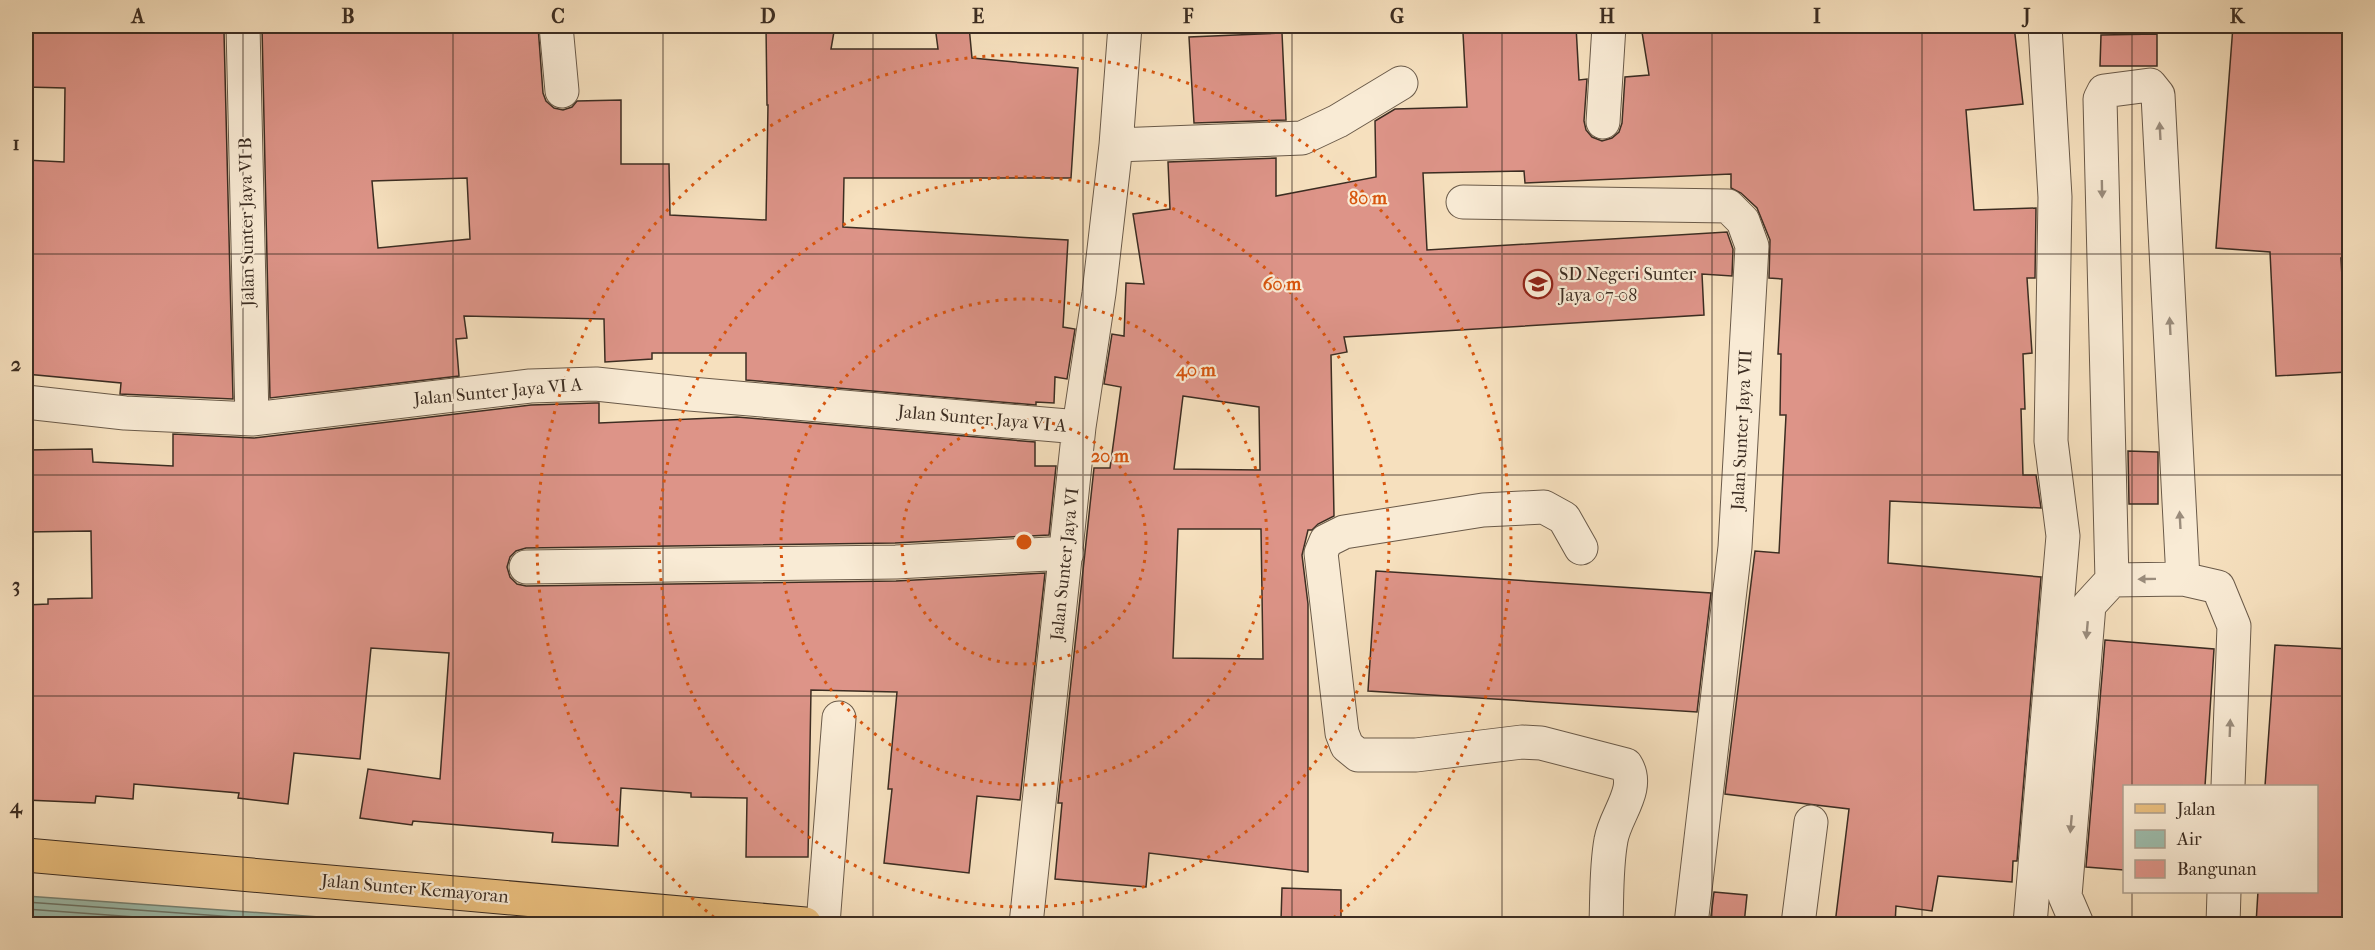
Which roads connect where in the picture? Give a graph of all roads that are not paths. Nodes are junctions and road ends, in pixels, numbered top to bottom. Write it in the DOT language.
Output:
graph roads {
  1 [pos="243,26"];
  2 [pos="556,26"];
  3 [pos="1125,26"];
  4 [pos="1609,26"];
  5 [pos="2045,26"];
  6 [pos="1401,83"];
  7 [pos="562,91"];
  8 [pos="1603,122"];
  9 [pos="1116,145"];
  10 [pos="1463,202"];
  11 [pos="26,402"];
  12 [pos="252,419"];
  13 [pos="1079,427"];
  14 [pos="1581,548"];
  15 [pos="1066,553"];
  16 [pos="526,567"];
  17 [pos="2183,579"];
  18 [pos="2112,580"];
  19 [pos="839,718"];
  20 [pos="2228,785"];
  21 [pos="1811,822"];
  22 [pos="26,855"];
  23 [pos="2224,893"];
  24 [pos="805,924"];
  25 [pos="823,924"];
  26 [pos="1026,924"];
  27 [pos="1606,924"];
  28 [pos="1691,924"];
  29 [pos="1798,924"];
  30 [pos="2030,924"];
  31 [pos="2077,924"];
  32 [pos="2223,924"];
  1 -- 12 [label="street, Jalan Sunter Jaya VI B"];
  2 -- 7 [label="street"];
  3 -- 9 [label="street, Jalan Sunter Jaya VI"];
  4 -- 8 [label="street"];
  5 -- 30 [label="street"];
  6 -- 9 [label="street"];
  9 -- 13 [label="street, Jalan Sunter Jaya VI"];
  10 -- 28 [label="street, Jalan Sunter Jaya VII"];
  11 -- 12 [label="street, Jalan Sunter Jaya VI A"];
  12 -- 13 [label="street, Jalan Sunter Jaya VI A"];
  13 -- 15 [label="street, Jalan Sunter Jaya VI"];
  14 -- 27 [label="street"];
  15 -- 16 [label="street"];
  15 -- 26 [label="street, Jalan Sunter Jaya VI"];
  17 -- 18 [label="street, one-way"];
  17 -- 18 [label="street, one-way"];
  20 -- 17 [label="street, one-way"];
  18 -- 31 [label="street, one-way"];
  19 -- 25 [label="street"];
  21 -- 29 [label="street"];
  22 -- 24 [label="main road, Jalan Sunter Kemayoran"];
  23 -- 32 [label="street"];
}
